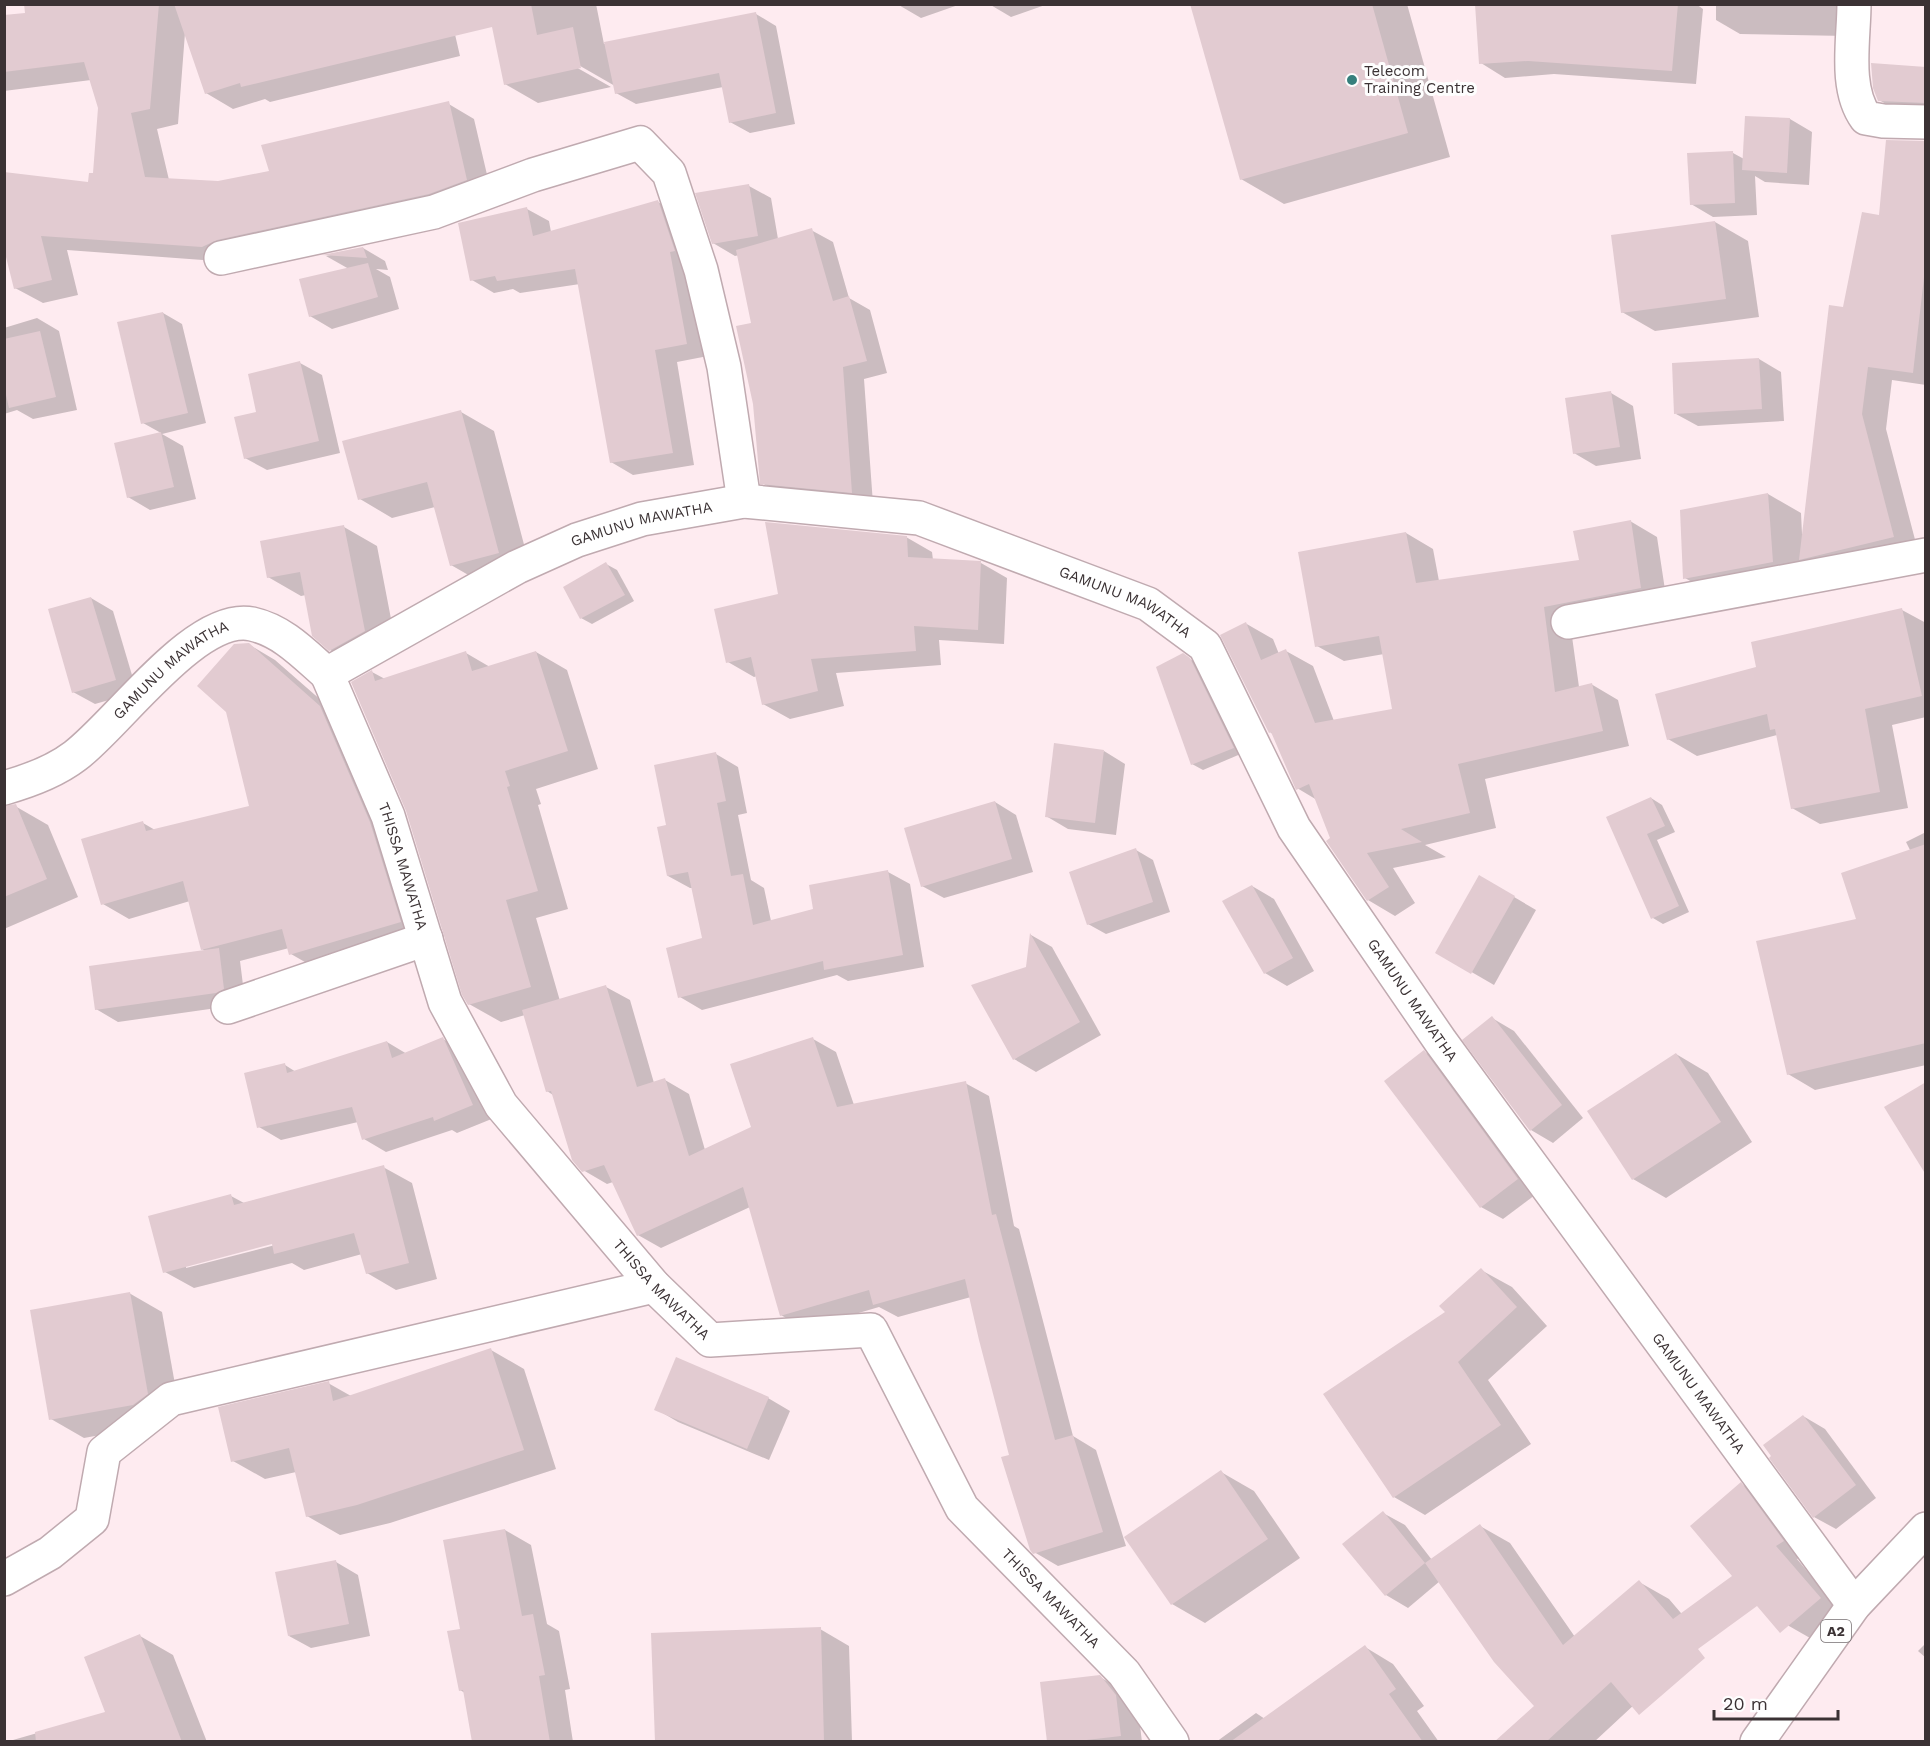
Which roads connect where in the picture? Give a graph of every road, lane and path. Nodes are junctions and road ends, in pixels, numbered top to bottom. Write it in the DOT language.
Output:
graph roads {
  1 [pos="1854,4"];
  2 [pos="1926,122"];
  3 [pos="222,258"];
  4 [pos="744,501"];
  5 [pos="1926,555"];
  6 [pos="1568,622"];
  7 [pos="327,674"];
  8 [pos="4,788"];
  9 [pos="426,939"];
  10 [pos="228,1007"];
  11 [pos="654,1286"];
  12 [pos="1926,1529"];
  13 [pos="4,1579"];
  14 [pos="1854,1605"];
  15 [pos="1172,1742"];
  16 [pos="1756,1742"];
  1 -- 2 [label="main road"];
  3 -- 4 [label="main road"];
  4 -- 7 [label="main road, GAMUNU MAWATHA"];
  4 -- 14 [label="main road, GAMUNU MAWATHA"];
  5 -- 6 [label="main road"];
  7 -- 8 [label="main road, GAMUNU MAWATHA"];
  7 -- 9 [label="main road, THISSA MAWATHA"];
  9 -- 10 [label="main road"];
  9 -- 11 [label="main road, THISSA MAWATHA"];
  11 -- 13 [label="main road"];
  11 -- 15 [label="main road, THISSA MAWATHA"];
  12 -- 14 [label="main road, A2"];
  14 -- 16 [label="main road, A2"];
}
